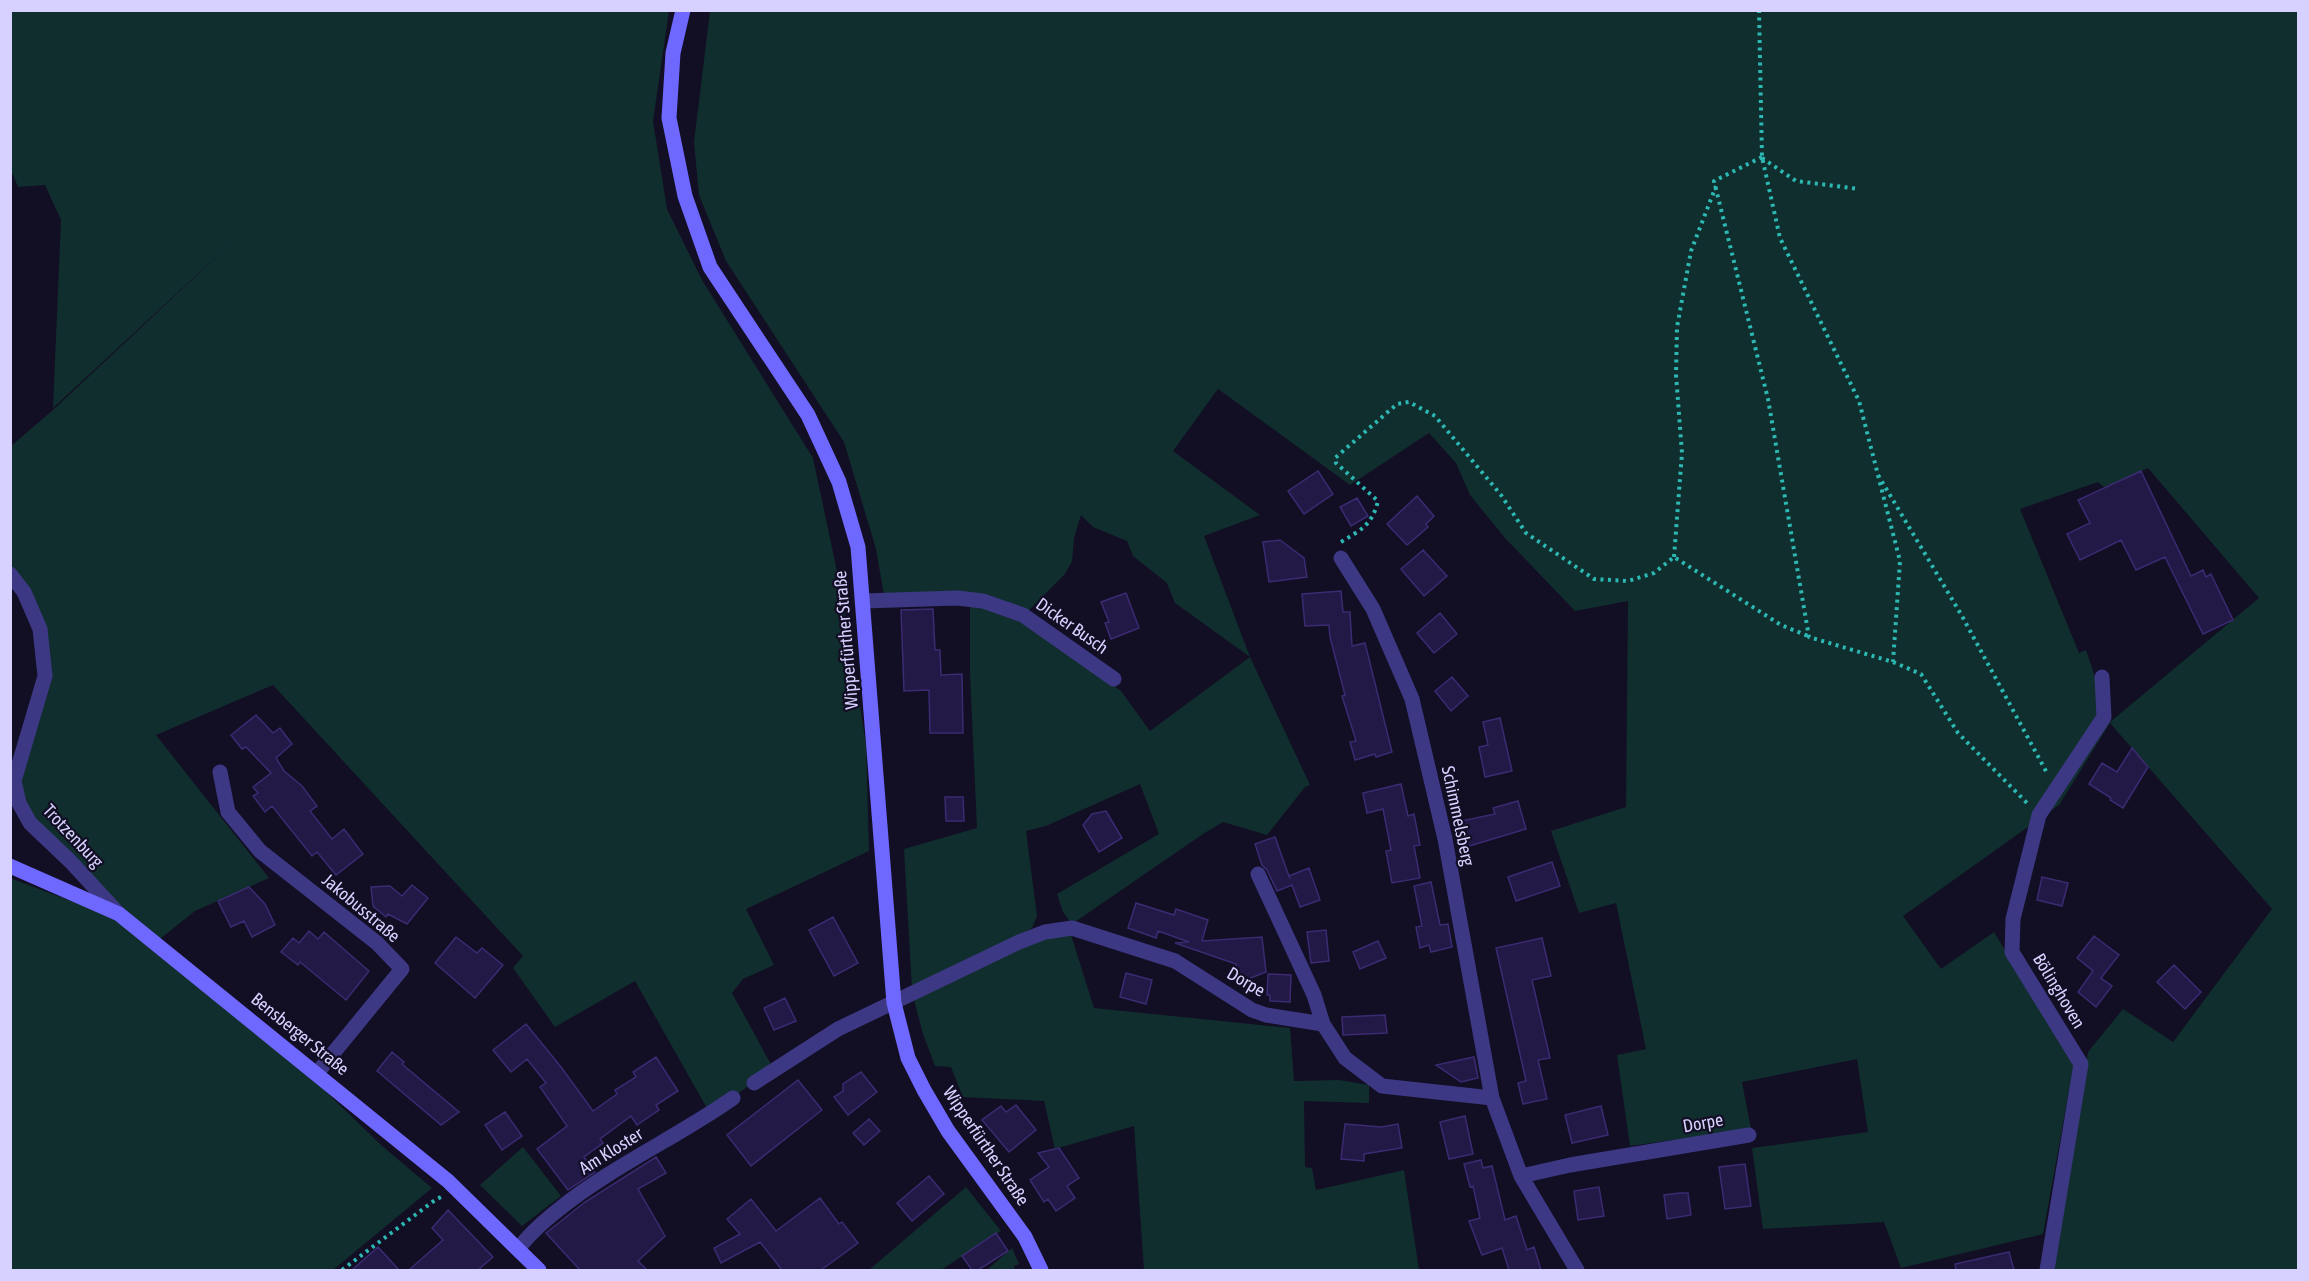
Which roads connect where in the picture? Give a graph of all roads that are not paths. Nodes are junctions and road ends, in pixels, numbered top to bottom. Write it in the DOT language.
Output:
graph roads {
  1 [pos="683,10"];
  2 [pos="1341,558"];
  3 [pos="10,574"];
  4 [pos="863,602"];
  5 [pos="2102,677"];
  6 [pos="1114,679"];
  7 [pos="220,772"];
  8 [pos="10,866"];
  9 [pos="1258,874"];
  10 [pos="119,914"];
  11 [pos="894,1003"];
  12 [pos="1323,1024"];
  13 [pos="317,1073"];
  14 [pos="754,1083"];
  15 [pos="733,1098"];
  16 [pos="1492,1098"];
  17 [pos="1749,1135"];
  18 [pos="1521,1176"];
  19 [pos="519,1248"];
  20 [pos="539,1270"];
  21 [pos="1041,1270"];
  22 [pos="1577,1270"];
  23 [pos="2047,1270"];
  1 -- 4 [label="main road, Wipperfürther Straße"];
  2 -- 16 [label="street, Schimmelsberg"];
  3 -- 10 [label="street, Trotzenburg"];
  4 -- 6 [label="street, Dicker Busch"];
  4 -- 11 [label="main road, Wipperfürther Straße"];
  5 -- 23 [label="street, Bölinghoven"];
  7 -- 13 [label="street, Jakobusstraße"];
  8 -- 10 [label="main road, Bensberger Straße"];
  9 -- 12 [label="street"];
  10 -- 13 [label="main road, Bensberger Straße"];
  11 -- 12 [label="street, Dorpe"];
  11 -- 14 [label="street"];
  11 -- 21 [label="main road, Wipperfürther Straße"];
  12 -- 16 [label="street"];
  13 -- 19 [label="main road, Bensberger Straße"];
  15 -- 19 [label="street, Am Kloster"];
  16 -- 18 [label="street"];
  17 -- 18 [label="street, Dorpe"];
  18 -- 22 [label="street"];
  19 -- 20 [label="main road, Bensberger Straße"];
}
